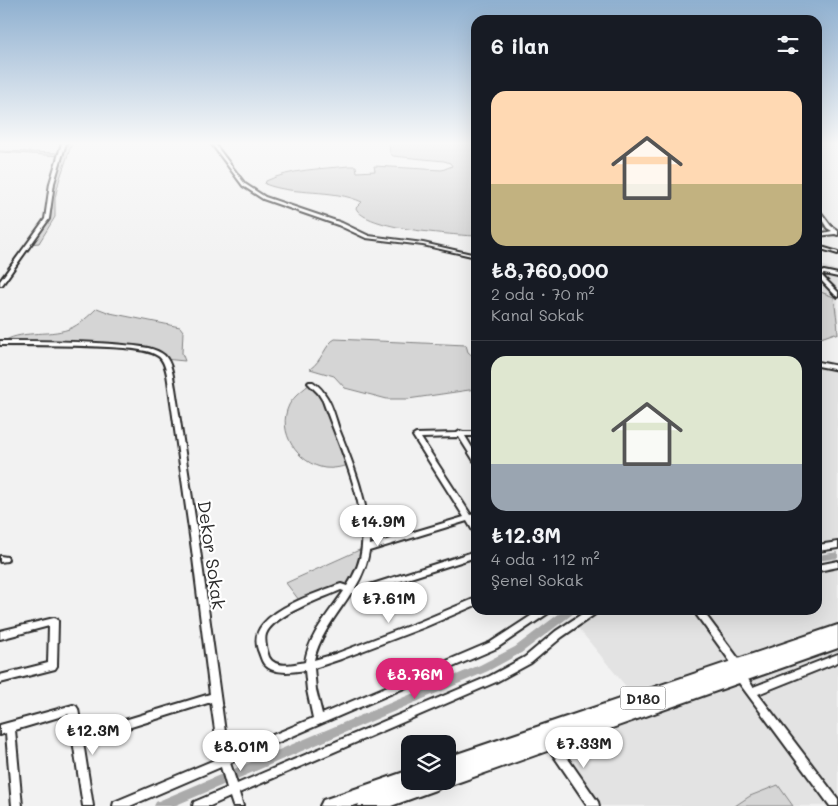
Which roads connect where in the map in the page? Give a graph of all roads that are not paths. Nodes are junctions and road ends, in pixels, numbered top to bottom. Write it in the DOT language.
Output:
graph roads {
  1 [pos="52,181"];
  2 [pos="241,181"];
  3 [pos="822,216"];
  4 [pos="837,233"];
  5 [pos="822,235"];
  6 [pos="822,249"];
  7 [pos="838,253"];
  8 [pos="471,255"];
  9 [pos="822,273"];
  10 [pos="838,276"];
  11 [pos="822,280"];
  12 [pos="0,284"];
  13 [pos="838,295"];
  14 [pos="0,343"];
  15 [pos="822,365"];
  16 [pos="838,368"];
  17 [pos="311,383"];
  18 [pos="460,434"];
  19 [pos="471,434"];
  20 [pos="471,451"];
  21 [pos="471,514"];
  22 [pos="471,518"];
  23 [pos="838,545"];
  24 [pos="822,547"];
  25 [pos="366,549"];
  26 [pos="471,556"];
  27 [pos="838,564"];
  28 [pos="822,567"];
  29 [pos="350,590"];
  30 [pos="471,603"];
  31 [pos="539,615"];
  32 [pos="588,615"];
  33 [pos="700,615"];
  34 [pos="838,631"];
  35 [pos="0,635"];
  36 [pos="838,642"];
  37 [pos="838,658"];
  38 [pos="310,666"];
  39 [pos="738,671"];
  40 [pos="0,679"];
  41 [pos="751,692"];
  42 [pos="215,697"];
  43 [pos="318,720"];
  44 [pos="5,728"];
  45 [pos="77,739"];
  46 [pos="550,742"];
  47 [pos="224,759"];
  48 [pos="456,762"];
  49 [pos="456,775"];
  50 [pos="401,781"];
  51 [pos="413,790"];
  52 [pos="234,792"];
  53 [pos="371,805"];
  54 [pos="17,806"];
  55 [pos="88,806"];
  56 [pos="118,806"];
  57 [pos="198,806"];
  58 [pos="238,806"];
  59 [pos="330,806"];
  60 [pos="594,806"];
  61 [pos="837,806"];
  1 -- 12 [label="street"];
  2 -- 8 [label="street"];
  3 -- 4 [label="street"];
  4 -- 5 [label="street"];
  6 -- 7 [label="street"];
  9 -- 10 [label="street"];
  11 -- 13 [label="street"];
  14 -- 42 [label="street, Dekor Sokak"];
  15 -- 16 [label="street"];
  17 -- 25 [label="street"];
  18 -- 19 [label="street"];
  18 -- 20 [label="street"];
  18 -- 21 [label="street"];
  22 -- 25 [label="street"];
  23 -- 24 [label="street"];
  25 -- 29 [label="street"];
  26 -- 29 [label="street"];
  27 -- 28 [label="street"];
  29 -- 38 [label="street"];
  29 -- 38 [label="street"];
  30 -- 38 [label="street"];
  31 -- 43 [label="street"];
  32 -- 52 [label="street"];
  33 -- 39 [label="street"];
  34 -- 39 [label="highway, D180"];
  35 -- 40 [label="street"];
  36 -- 39 [label="highway, D180"];
  37 -- 41 [label="street"];
  38 -- 43 [label="street"];
  39 -- 41 [label="street"];
  39 -- 46 [label="highway, D180"];
  39 -- 48 [label="highway, D180"];
  41 -- 61 [label="street"];
  42 -- 45 [label="street"];
  42 -- 47 [label="street, Dekor Sokak"];
  43 -- 47 [label="street"];
  44 -- 45 [label="street"];
  44 -- 54 [label="street"];
  45 -- 55 [label="street"];
  46 -- 49 [label="highway, D180"];
  46 -- 60 [label="street"];
  47 -- 52 [label="street, Dekor Sokak"];
  47 -- 56 [label="street"];
  50 -- 59 [label="highway"];
  51 -- 53 [label="highway"];
  52 -- 57 [label="street"];
  52 -- 58 [label="street, Dekor Sokak"];
}
